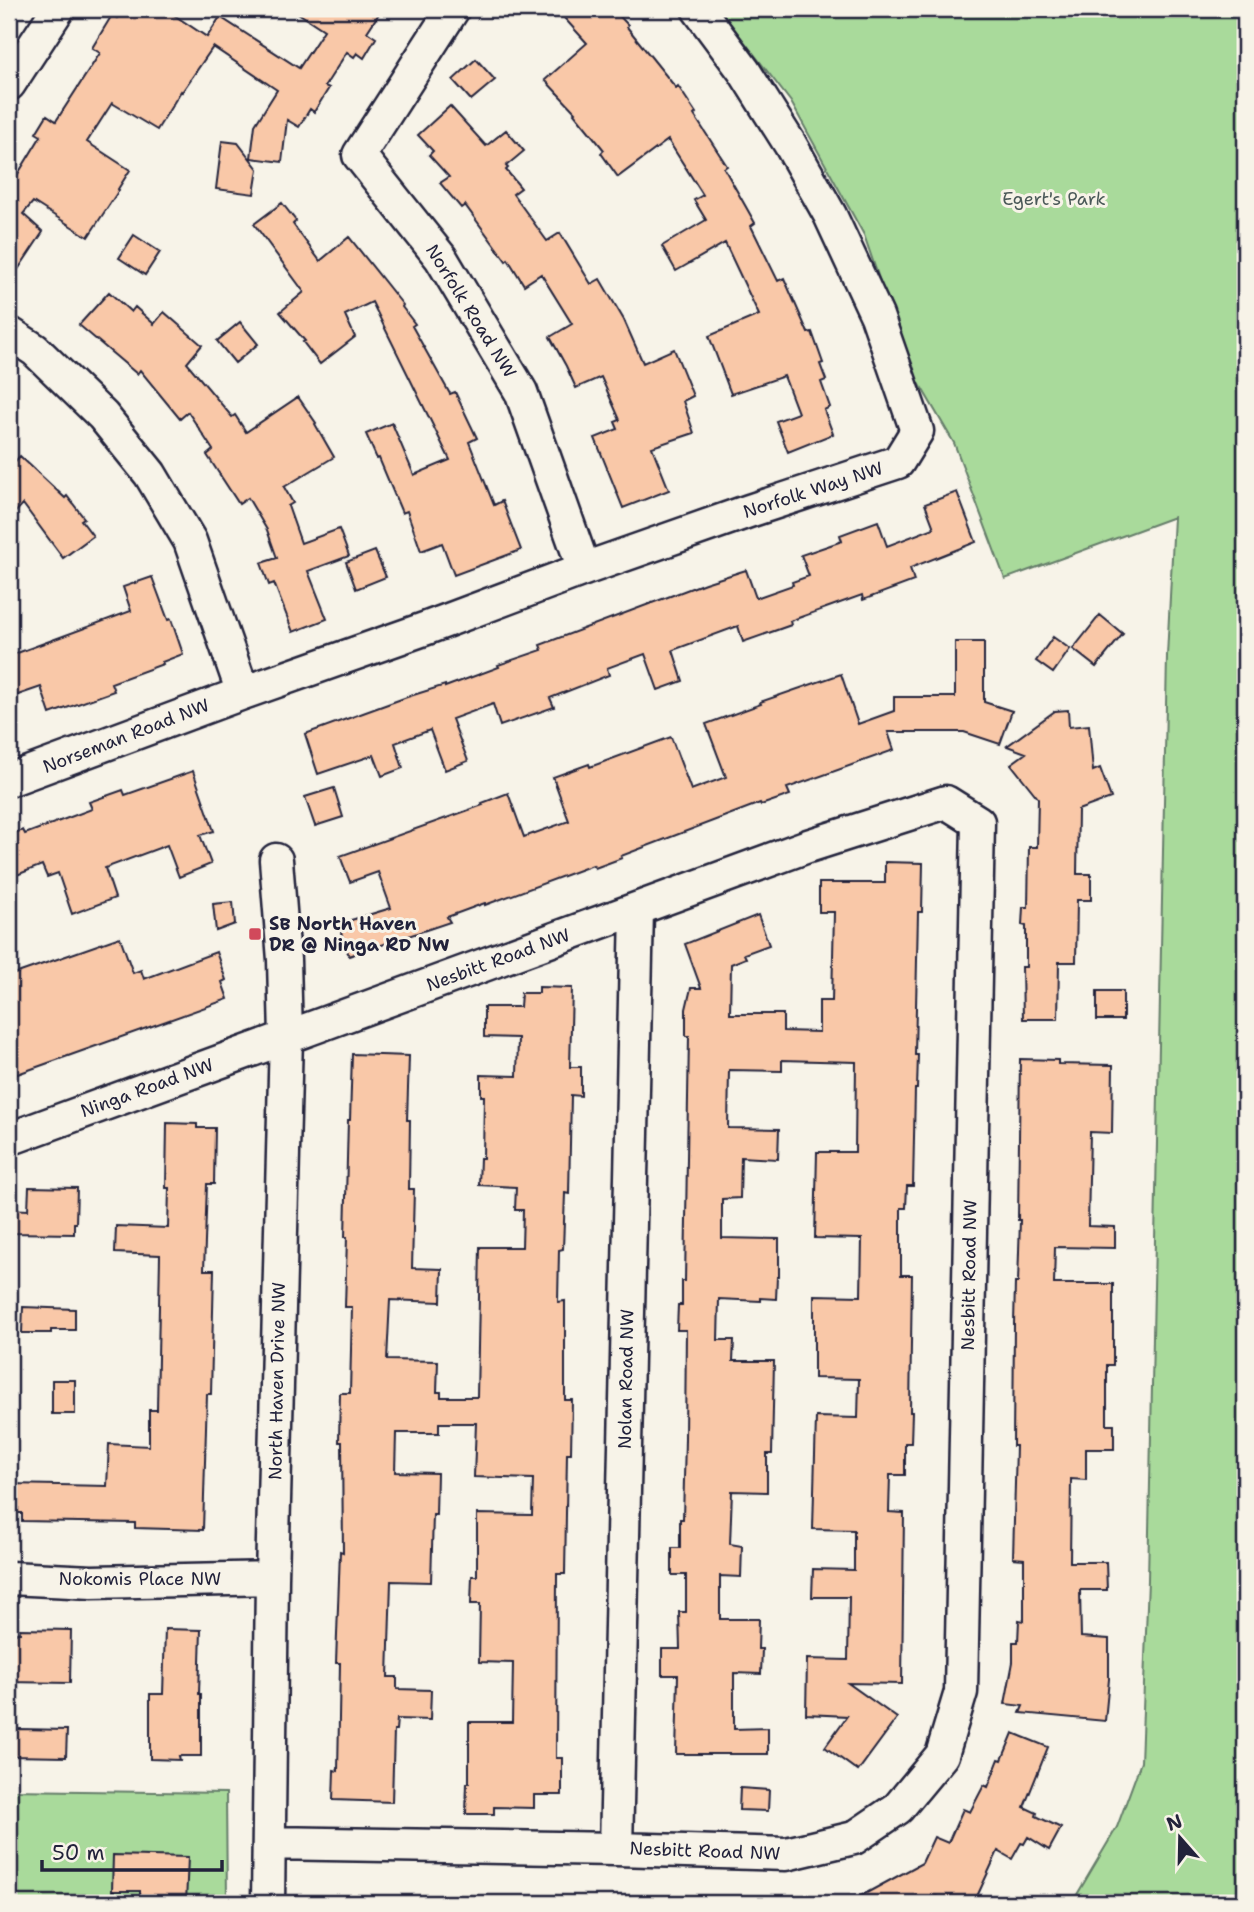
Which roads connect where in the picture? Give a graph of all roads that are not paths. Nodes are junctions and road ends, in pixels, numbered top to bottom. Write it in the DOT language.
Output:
graph roads {
  1 [pos="58,9"];
  2 [pos="453,9"];
  3 [pos="698,9"];
  4 [pos="9,84"];
  5 [pos="9,333"];
  6 [pos="584,569"];
  7 [pos="243,692"];
  8 [pos="9,780"];
  9 [pos="276,860"];
  10 [pos="637,910"];
  11 [pos="286,1037"];
  12 [pos="9,1139"];
  13 [pos="272,1577"];
  14 [pos="9,1578"];
  15 [pos="269,1843"];
  16 [pos="616,1849"];
  17 [pos="268,1903"];
  1 -- 4 [label="street"];
  2 -- 6 [label="street, Norfolk Road NW"];
  3 -- 6 [label="street, Norfolk Way NW"];
  5 -- 7 [label="street"];
  6 -- 7 [label="street, Norfolk Way NW"];
  7 -- 8 [label="street, Norseman Road NW"];
  9 -- 11 [label="street, North Haven Drive NW"];
  10 -- 11 [label="street, Nesbitt Road NW"];
  10 -- 16 [label="street, Nolan Road NW"];
  10 -- 16 [label="street, Nesbitt Road NW"];
  11 -- 12 [label="street, Ninga Road NW"];
  11 -- 13 [label="street, North Haven Drive NW"];
  13 -- 14 [label="street, Nokomis Place NW"];
  13 -- 15 [label="street, North Haven Drive NW"];
  15 -- 16 [label="street, Nesbitt Road NW"];
  15 -- 17 [label="street, North Haven Drive NW"];
}
